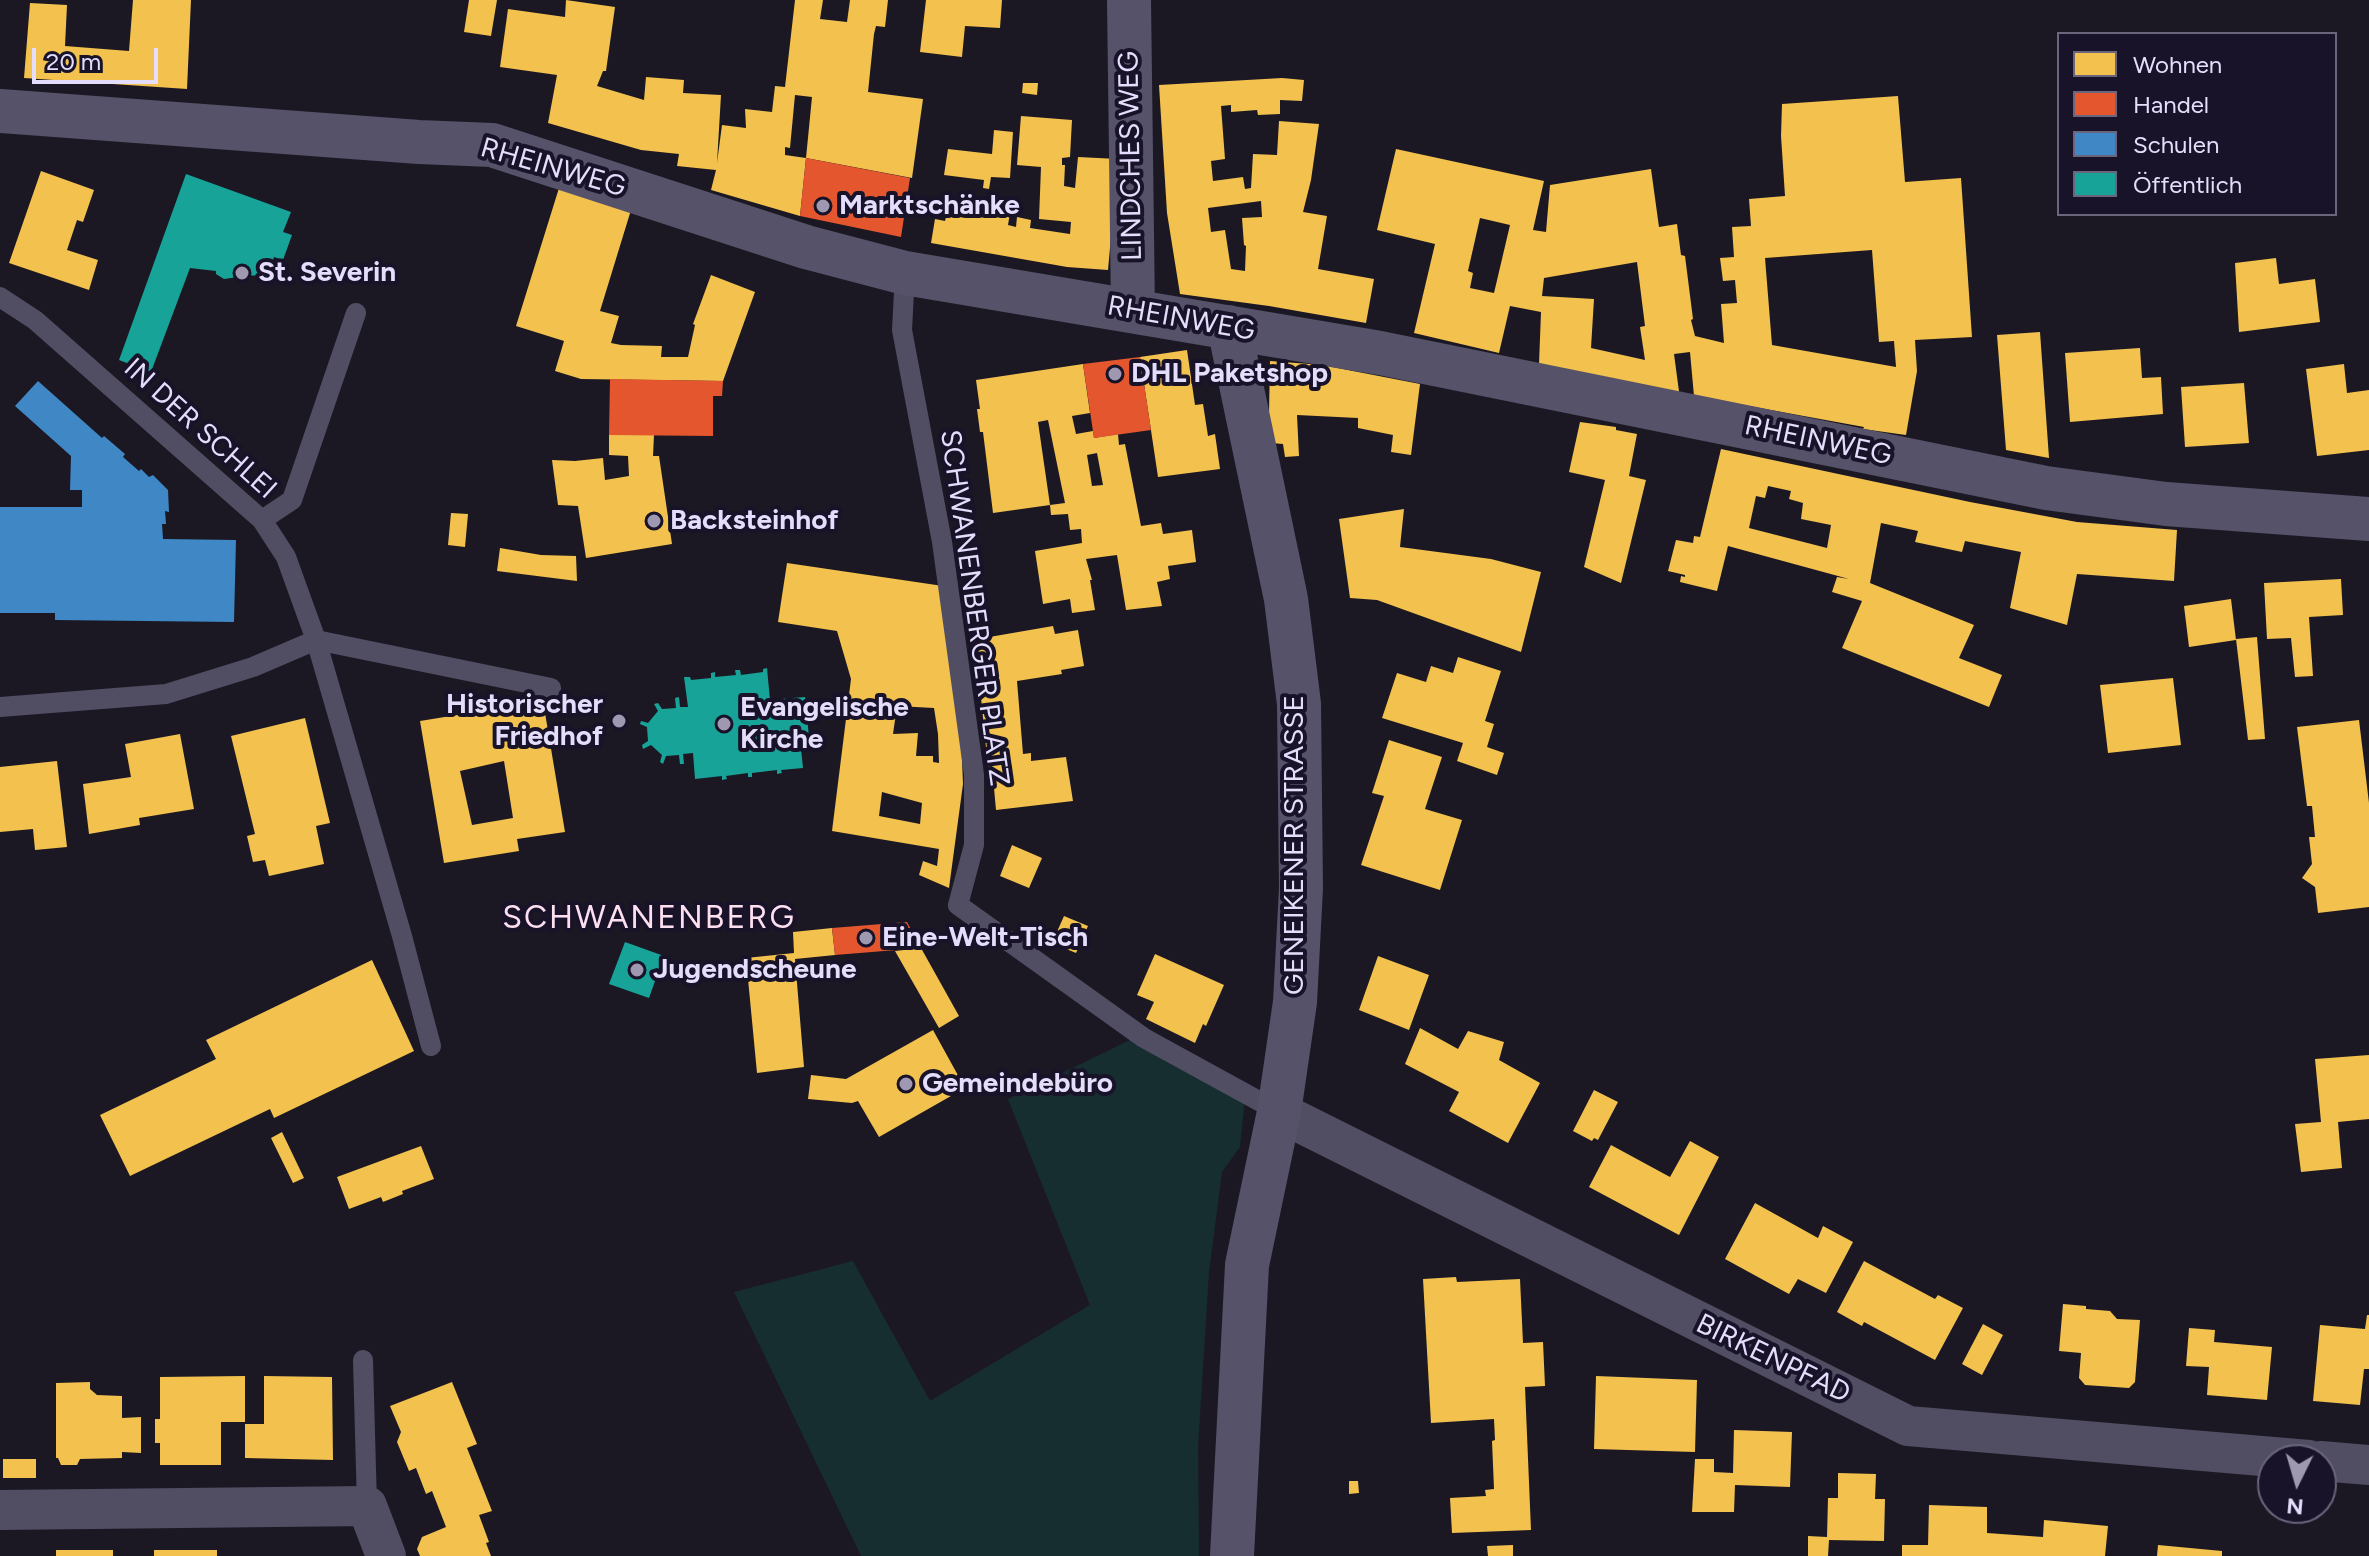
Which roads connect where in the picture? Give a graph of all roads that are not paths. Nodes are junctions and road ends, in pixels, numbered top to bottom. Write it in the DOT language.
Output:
graph roads {
  1 [pos="1129,0"];
  2 [pos="0,111"];
  3 [pos="905,273"];
  4 [pos="0,297"];
  5 [pos="1133,311"];
  6 [pos="356,313"];
  7 [pos="1229,327"];
  8 [pos="2369,519"];
  9 [pos="262,520"];
  10 [pos="316,640"];
  11 [pos="551,688"];
  12 [pos="0,707"];
  13 [pos="431,1046"];
  14 [pos="1279,1112"];
  15 [pos="363,1360"];
  16 [pos="2257,1456"];
  17 [pos="2337,1462"];
  18 [pos="2369,1465"];
  19 [pos="367,1506"];
  20 [pos="0,1510"];
  21 [pos="386,1556"];
  22 [pos="1232,1556"];
  1 -- 5 [label="main road, LINDCHES WEG"];
  2 -- 3 [label="main road, RHEINWEG"];
  3 -- 5 [label="main road, RHEINWEG"];
  3 -- 14 [label="lane, SCHWANENBERGER PLATZ"];
  4 -- 9 [label="lane, IN DER SCHLEI"];
  5 -- 7 [label="main road, RHEINWEG"];
  6 -- 9 [label="lane"];
  7 -- 8 [label="main road, RHEINWEG"];
  7 -- 14 [label="main road, GENEIKENER STRASSE"];
  9 -- 10 [label="lane, IN DER SCHLEI"];
  10 -- 11 [label="lane"];
  10 -- 12 [label="lane"];
  10 -- 13 [label="lane, IN DER SCHLEI"];
  14 -- 16 [label="street, BIRKENPFAD"];
  14 -- 22 [label="main road, GENEIKENER STRASSE"];
  15 -- 19 [label="lane"];
  17 -- 18 [label="street"];
  19 -- 20 [label="street"];
  19 -- 21 [label="street"];
}
